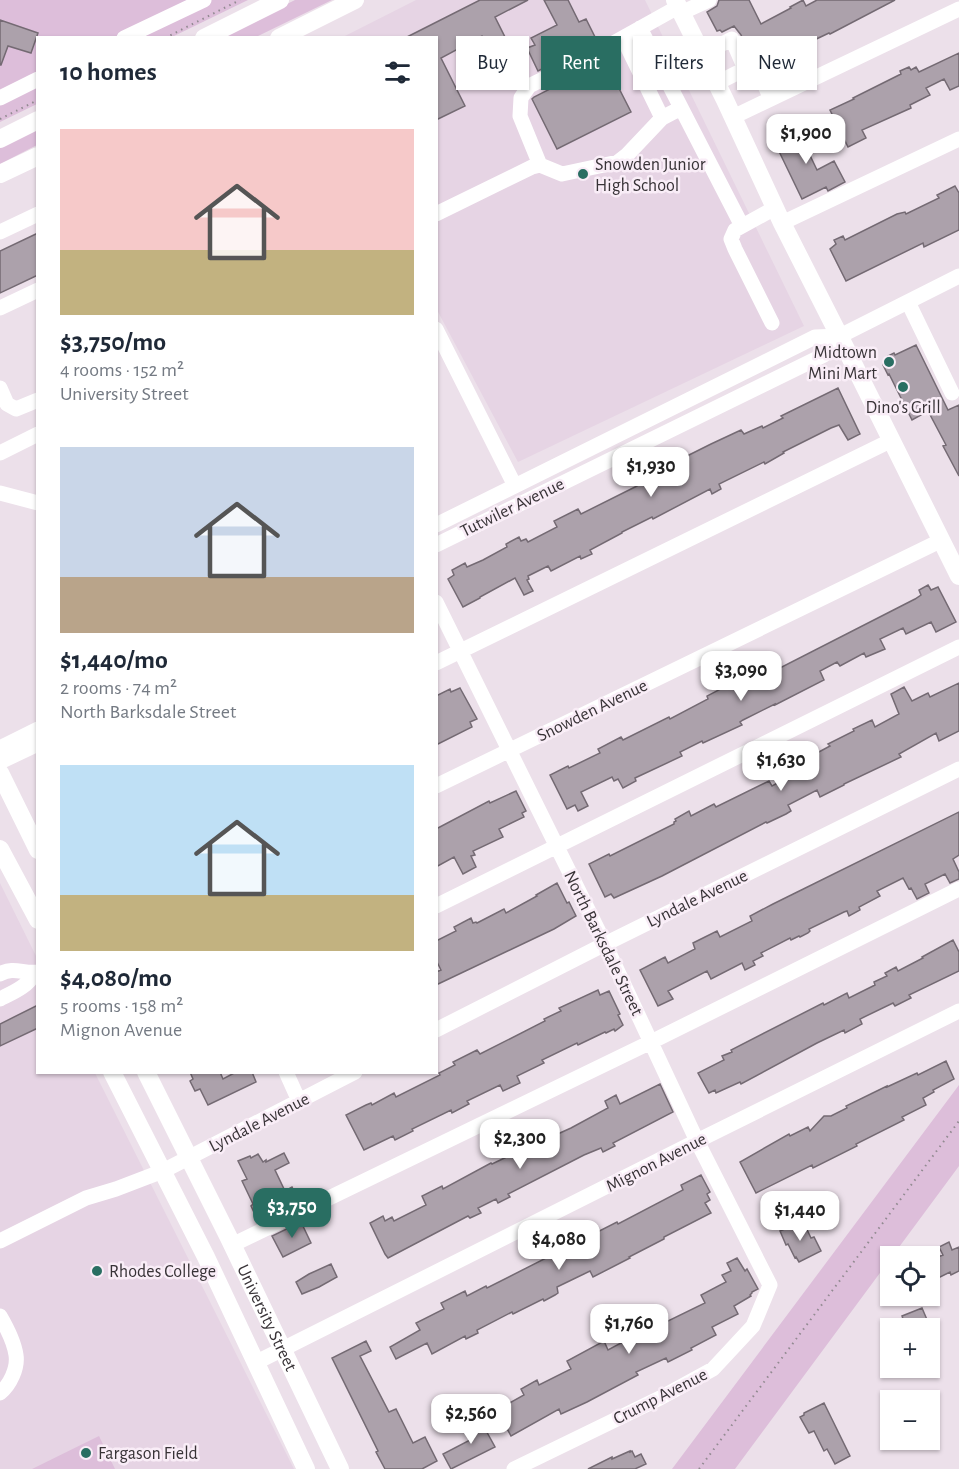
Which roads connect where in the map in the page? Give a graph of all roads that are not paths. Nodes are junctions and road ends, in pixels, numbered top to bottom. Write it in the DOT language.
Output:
graph roads {
  1 [pos="204,0"];
  2 [pos="280,0"];
  3 [pos="355,0"];
  4 [pos="709,0"];
  5 [pos="678,7"];
  6 [pos="959,9"];
  7 [pos="640,28"];
  8 [pos="290,35"];
  9 [pos="128,36"];
  10 [pos="208,36"];
  11 [pos="693,36"];
  12 [pos="623,38"];
  13 [pos="725,42"];
  14 [pos="737,51"];
  15 [pos="36,79"];
  16 [pos="721,90"];
  17 [pos="767,90"];
  18 [pos="0,98"];
  19 [pos="771,99"];
  20 [pos="681,108"];
  21 [pos="733,117"];
  22 [pos="662,118"];
  23 [pos="36,121"];
  24 [pos="0,139"];
  25 [pos="959,139"];
  26 [pos="36,157"];
  27 [pos="540,165"];
  28 [pos="0,174"];
  29 [pos="438,213"];
  30 [pos="36,215"];
  31 [pos="779,216"];
  32 [pos="742,226"];
  33 [pos="0,232"];
  34 [pos="959,276"];
  35 [pos="36,291"];
  36 [pos="908,302"];
  37 [pos="0,308"];
  38 [pos="772,323"];
  39 [pos="438,333"];
  40 [pos="840,336"];
  41 [pos="0,388"];
  42 [pos="952,393"];
  43 [pos="36,401"];
  44 [pos="36,435"];
  45 [pos="617,436"];
  46 [pos="892,440"];
  47 [pos="626,451"];
  48 [pos="0,453"];
  49 [pos="515,486"];
  50 [pos="0,493"];
  51 [pos="36,502"];
  52 [pos="438,524"];
  53 [pos="942,540"];
  54 [pos="438,544"];
  55 [pos="959,576"];
  56 [pos="438,606"];
  57 [pos="959,647"];
  58 [pos="460,651"];
  59 [pos="438,662"];
  60 [pos="36,730"];
  61 [pos="36,745"];
  62 [pos="0,748"];
  63 [pos="509,750"];
  64 [pos="0,762"];
  65 [pos="959,769"];
  66 [pos="0,773"];
  67 [pos="438,785"];
  68 [pos="36,846"];
  69 [pos="557,847"];
  70 [pos="0,849"];
  71 [pos="959,889"];
  72 [pos="438,905"];
  73 [pos="36,916"];
  74 [pos="605,944"];
  75 [pos="36,973"];
  76 [pos="0,974"];
  77 [pos="0,999"];
  78 [pos="959,1011"];
  79 [pos="438,1029"];
  80 [pos="651,1042"];
  81 [pos="113,1074"];
  82 [pos="147,1074"];
  83 [pos="287,1074"];
  84 [pos="351,1074"];
  85 [pos="299,1101"];
  86 [pos="697,1141"];
  87 [pos="188,1158"];
  88 [pos="163,1171"];
  89 [pos="0,1241"];
  90 [pos="232,1245"];
  91 [pos="770,1285"];
  92 [pos="0,1316"];
  93 [pos="282,1349"];
  94 [pos="257,1362"];
  95 [pos="0,1393"];
  96 [pos="306,1469"];
  97 [pos="340,1469"];
  98 [pos="514,1469"];
  1 -- 9 [label="street"];
  2 -- 10 [label="main road"];
  3 -- 8 [label="main road"];
  4 -- 5 [label="street"];
  5 -- 7 [label="street"];
  5 -- 11 [label="main road"];
  6 -- 19 [label="street"];
  7 -- 12 [label="street"];
  7 -- 20 [label="street"];
  12 -- 22 [label="street"];
  12 -- 27 [label="street"];
  13 -- 14 [label="street"];
  15 -- 18 [label="street"];
  16 -- 21 [label="main road"];
  17 -- 19 [label="street"];
  19 -- 21 [label="street"];
  20 -- 22 [label="street"];
  20 -- 32 [label="street"];
  21 -- 31 [label="main road"];
  22 -- 27 [label="street"];
  23 -- 24 [label="main road"];
  25 -- 31 [label="street"];
  26 -- 28 [label="main road"];
  27 -- 29 [label="street"];
  30 -- 33 [label="street"];
  31 -- 32 [label="street"];
  31 -- 40 [label="main road"];
  32 -- 38 [label="street"];
  34 -- 36 [label="street, Tutwiler Avenue"];
  35 -- 37 [label="street"];
  36 -- 40 [label="street, Tutwiler Avenue"];
  36 -- 42 [label="street"];
  39 -- 49 [label="street"];
  40 -- 45 [label="street, Tutwiler Avenue"];
  40 -- 46 [label="main road"];
  40 -- 47 [label="street, Tutwiler Avenue"];
  41 -- 43 [label="street"];
  44 -- 48 [label="street"];
  45 -- 47 [label="street"];
  45 -- 49 [label="street, Tutwiler Avenue"];
  46 -- 53 [label="main road"];
  46 -- 58 [label="street"];
  47 -- 54 [label="street, Tutwiler Avenue"];
  49 -- 52 [label="street, Tutwiler Avenue"];
  50 -- 51 [label="street"];
  53 -- 55 [label="main road"];
  53 -- 63 [label="street, Snowden Avenue"];
  56 -- 58 [label="street, North Barksdale Street"];
  57 -- 69 [label="street"];
  58 -- 59 [label="street"];
  58 -- 63 [label="street, North Barksdale Street"];
  60 -- 62 [label="street"];
  61 -- 64 [label="street"];
  63 -- 67 [label="street, Snowden Avenue"];
  63 -- 69 [label="street, North Barksdale Street"];
  65 -- 74 [label="street, Lyndale Avenue"];
  66 -- 68 [label="main road"];
  69 -- 72 [label="street"];
  69 -- 74 [label="street, North Barksdale Street"];
  70 -- 73 [label="main road"];
  71 -- 80 [label="street"];
  74 -- 79 [label="street, Lyndale Avenue"];
  74 -- 80 [label="street, North Barksdale Street"];
  75 -- 76 [label="street"];
  75 -- 77 [label="street"];
  78 -- 86 [label="street, Mignon Avenue"];
  80 -- 86 [label="street, North Barksdale Street"];
  80 -- 90 [label="street"];
  81 -- 88 [label="main road, University Street"];
  82 -- 87 [label="main road, University Street"];
  83 -- 85 [label="street"];
  84 -- 85 [label="street, Lyndale Avenue"];
  85 -- 87 [label="street, Lyndale Avenue"];
  86 -- 91 [label="street, North Barksdale Street"];
  86 -- 93 [label="street, Mignon Avenue"];
  87 -- 88 [label="street, Lyndale Avenue"];
  87 -- 90 [label="main road, University Street"];
  88 -- 89 [label="street, Lyndale Avenue"];
  88 -- 94 [label="main road, University Street"];
  90 -- 93 [label="main road, University Street"];
  91 -- 98 [label="street, Crump Avenue"];
  92 -- 95 [label="street"];
  93 -- 94 [label="street, Mignon Avenue"];
  93 -- 97 [label="main road, University Street"];
  94 -- 96 [label="main road, University Street"];
}
